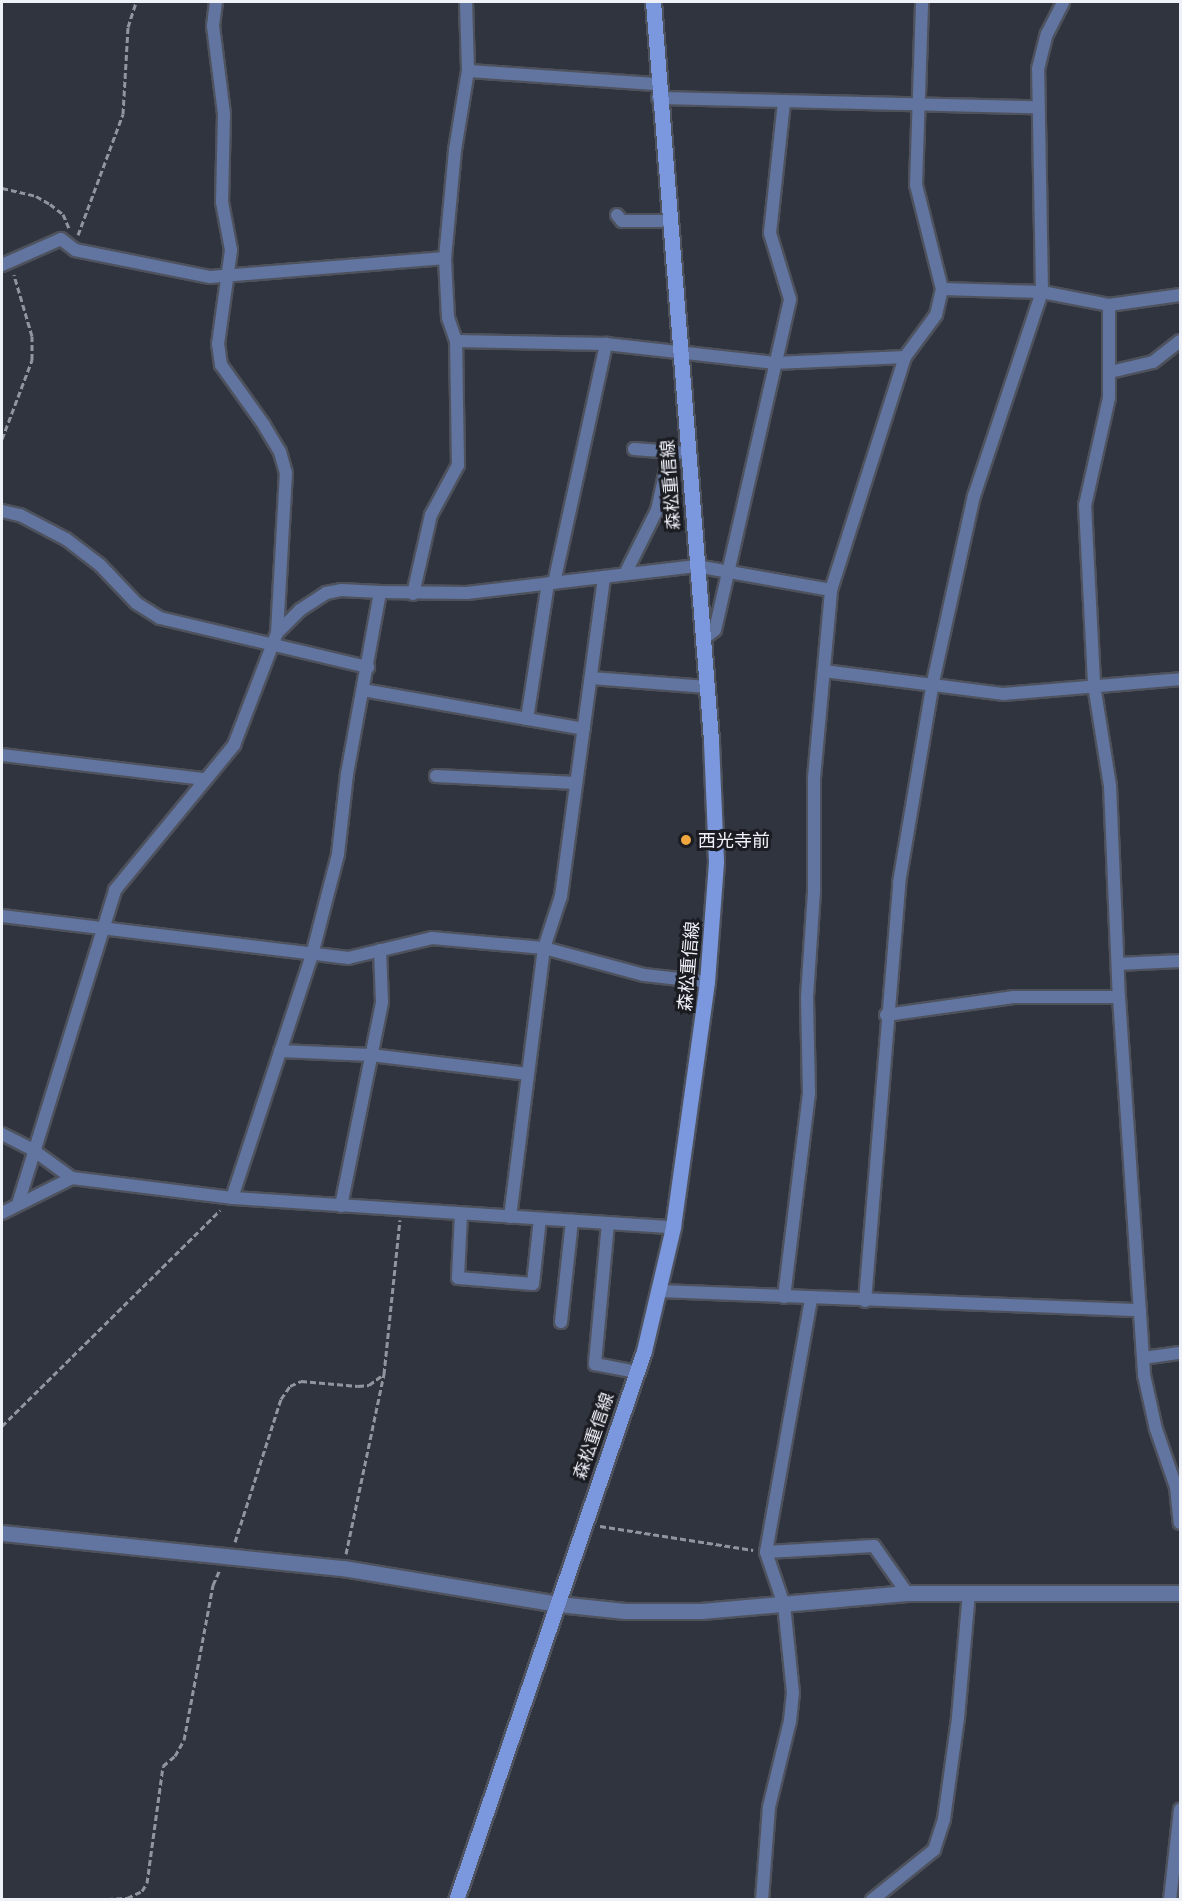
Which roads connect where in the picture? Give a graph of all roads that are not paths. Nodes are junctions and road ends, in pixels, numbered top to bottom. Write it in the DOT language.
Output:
graph roads {
  1 [pos="216,2"];
  2 [pos="466,2"];
  3 [pos="653,2"];
  4 [pos="922,2"];
  5 [pos="1063,2"];
  6 [pos="468,71"];
  7 [pos="657,91"];
  8 [pos="784,102"];
  9 [pos="918,107"];
  10 [pos="1038,107"];
  11 [pos="617,215"];
  12 [pos="668,221"];
  13 [pos="445,258"];
  14 [pos="7,263"];
  15 [pos="228,278"];
  16 [pos="942,289"];
  17 [pos="1042,292"];
  18 [pos="1180,296"];
  19 [pos="1108,305"];
  20 [pos="456,341"];
  21 [pos="1180,341"];
  22 [pos="606,344"];
  23 [pos="680,354"];
  24 [pos="905,357"];
  25 [pos="775,363"];
  26 [pos="1110,372"];
  27 [pos="634,449"];
  28 [pos="670,452"];
  29 [pos="687,453"];
  30 [pos="2,511"];
  31 [pos="696,566"];
  32 [pos="727,572"];
  33 [pos="625,574"];
  34 [pos="604,577"];
  35 [pos="551,583"];
  36 [pos="831,590"];
  37 [pos="380,592"];
  38 [pos="413,594"];
  39 [pos="277,633"];
  40 [pos="702,640"];
  41 [pos="273,646"];
  42 [pos="368,667"];
  43 [pos="824,671"];
  44 [pos="591,678"];
  45 [pos="1180,679"];
  46 [pos="933,682"];
  47 [pos="1094,685"];
  48 [pos="707,687"];
  49 [pos="363,690"];
  50 [pos="527,719"];
  51 [pos="584,729"];
  52 [pos="2,755"];
  53 [pos="436,776"];
  54 [pos="203,779"];
  55 [pos="576,783"];
  56 [pos="2,916"];
  57 [pos="103,928"];
  58 [pos="544,948"];
  59 [pos="380,950"];
  60 [pos="313,951"];
  61 [pos="1180,961"];
  62 [pos="1118,964"];
  63 [pos="707,982"];
  64 [pos="1119,997"];
  65 [pos="886,1015"];
  66 [pos="280,1051"];
  67 [pos="371,1055"];
  68 [pos="528,1074"];
  69 [pos="2,1134"];
  70 [pos="33,1150"];
  71 [pos="72,1178"];
  72 [pos="232,1198"];
  73 [pos="18,1204"];
  74 [pos="341,1206"];
  75 [pos="2,1213"];
  76 [pos="462,1214"];
  77 [pos="510,1217"];
  78 [pos="540,1219"];
  79 [pos="572,1221"];
  80 [pos="608,1223"];
  81 [pos="673,1227"];
  82 [pos="660,1291"];
  83 [pos="784,1297"];
  84 [pos="811,1299"];
  85 [pos="865,1301"];
  86 [pos="1140,1310"];
  87 [pos="561,1322"];
  88 [pos="1180,1353"];
  89 [pos="1143,1358"];
  90 [pos="636,1372"];
  91 [pos="1180,1523"];
  92 [pos="2,1533"];
  93 [pos="766,1552"];
  94 [pos="969,1592"];
  95 [pos="907,1593"];
  96 [pos="1180,1593"];
  97 [pos="558,1604"];
  98 [pos="784,1605"];
  99 [pos="1180,1810"];
  100 [pos="456,1899"];
  101 [pos="762,1899"];
  102 [pos="872,1899"];
  103 [pos="1170,1899"];
  1 -- 15 [label="street"];
  2 -- 6 [label="street"];
  3 -- 7 [label="main road, 森松重信線"];
  4 -- 9 [label="street"];
  5 -- 10 [label="street"];
  6 -- 7 [label="street"];
  6 -- 13 [label="street"];
  7 -- 8 [label="street"];
  7 -- 12 [label="main road, 森松重信線"];
  8 -- 9 [label="street"];
  8 -- 25 [label="street"];
  9 -- 10 [label="street"];
  9 -- 16 [label="street"];
  10 -- 17 [label="street"];
  11 -- 12 [label="street"];
  12 -- 23 [label="main road, 森松重信線"];
  13 -- 15 [label="street"];
  13 -- 20 [label="street"];
  14 -- 15 [label="street"];
  15 -- 39 [label="street"];
  16 -- 17 [label="street"];
  16 -- 24 [label="street"];
  17 -- 19 [label="street"];
  17 -- 46 [label="street"];
  18 -- 19 [label="street"];
  19 -- 26 [label="street"];
  20 -- 22 [label="street"];
  20 -- 38 [label="street"];
  21 -- 26 [label="street"];
  22 -- 23 [label="street"];
  22 -- 35 [label="street"];
  23 -- 25 [label="street"];
  23 -- 29 [label="main road, 森松重信線"];
  24 -- 25 [label="street"];
  24 -- 36 [label="street"];
  25 -- 32 [label="street"];
  26 -- 47 [label="street"];
  27 -- 28 [label="street"];
  28 -- 29 [label="street"];
  28 -- 33 [label="street"];
  29 -- 31 [label="main road, 森松重信線"];
  30 -- 41 [label="street"];
  31 -- 32 [label="street"];
  31 -- 33 [label="street"];
  31 -- 40 [label="main road, 森松重信線"];
  32 -- 36 [label="street"];
  32 -- 40 [label="street"];
  33 -- 34 [label="street"];
  34 -- 35 [label="street"];
  34 -- 44 [label="street"];
  35 -- 38 [label="street"];
  35 -- 50 [label="street"];
  36 -- 43 [label="street"];
  37 -- 38 [label="street"];
  37 -- 39 [label="street"];
  37 -- 42 [label="street"];
  39 -- 41 [label="street"];
  40 -- 48 [label="main road, 森松重信線"];
  41 -- 42 [label="street"];
  41 -- 54 [label="street"];
  42 -- 49 [label="street"];
  43 -- 46 [label="street"];
  43 -- 83 [label="street"];
  44 -- 48 [label="street"];
  44 -- 51 [label="street"];
  45 -- 47 [label="street"];
  46 -- 47 [label="street"];
  46 -- 65 [label="street"];
  47 -- 62 [label="street"];
  48 -- 63 [label="main road, 森松重信線"];
  49 -- 50 [label="street"];
  49 -- 60 [label="street"];
  50 -- 51 [label="street"];
  51 -- 55 [label="street"];
  52 -- 54 [label="street"];
  53 -- 55 [label="street"];
  54 -- 57 [label="street"];
  55 -- 58 [label="street"];
  56 -- 57 [label="street"];
  57 -- 60 [label="street"];
  57 -- 70 [label="street"];
  58 -- 59 [label="street"];
  58 -- 63 [label="street"];
  58 -- 68 [label="street"];
  59 -- 60 [label="street"];
  59 -- 67 [label="street"];
  60 -- 66 [label="street"];
  61 -- 62 [label="street"];
  62 -- 64 [label="street"];
  63 -- 81 [label="main road, 森松重信線"];
  64 -- 65 [label="street"];
  64 -- 86 [label="street"];
  65 -- 85 [label="street"];
  66 -- 67 [label="street"];
  66 -- 72 [label="street"];
  67 -- 68 [label="street"];
  67 -- 74 [label="street"];
  68 -- 77 [label="street"];
  69 -- 70 [label="street"];
  70 -- 71 [label="street"];
  70 -- 73 [label="street"];
  71 -- 72 [label="street"];
  71 -- 73 [label="street"];
  72 -- 74 [label="street"];
  73 -- 75 [label="street"];
  74 -- 76 [label="street"];
  76 -- 77 [label="street"];
  76 -- 78 [label="street"];
  77 -- 78 [label="street"];
  78 -- 79 [label="street"];
  79 -- 80 [label="street"];
  79 -- 87 [label="street"];
  80 -- 81 [label="street"];
  80 -- 90 [label="street"];
  81 -- 82 [label="main road, 森松重信線"];
  82 -- 83 [label="street"];
  82 -- 90 [label="main road, 森松重信線"];
  83 -- 84 [label="street"];
  84 -- 85 [label="street"];
  84 -- 93 [label="street"];
  85 -- 86 [label="street"];
  86 -- 89 [label="street"];
  88 -- 89 [label="street"];
  89 -- 91 [label="street"];
  90 -- 97 [label="main road, 森松重信線"];
  92 -- 97 [label="street"];
  93 -- 95 [label="street"];
  93 -- 98 [label="street"];
  94 -- 95 [label="street"];
  94 -- 96 [label="street"];
  94 -- 102 [label="street"];
  95 -- 98 [label="street"];
  97 -- 98 [label="street"];
  97 -- 100 [label="main road, 森松重信線"];
  98 -- 101 [label="street"];
  99 -- 103 [label="street"];
}
